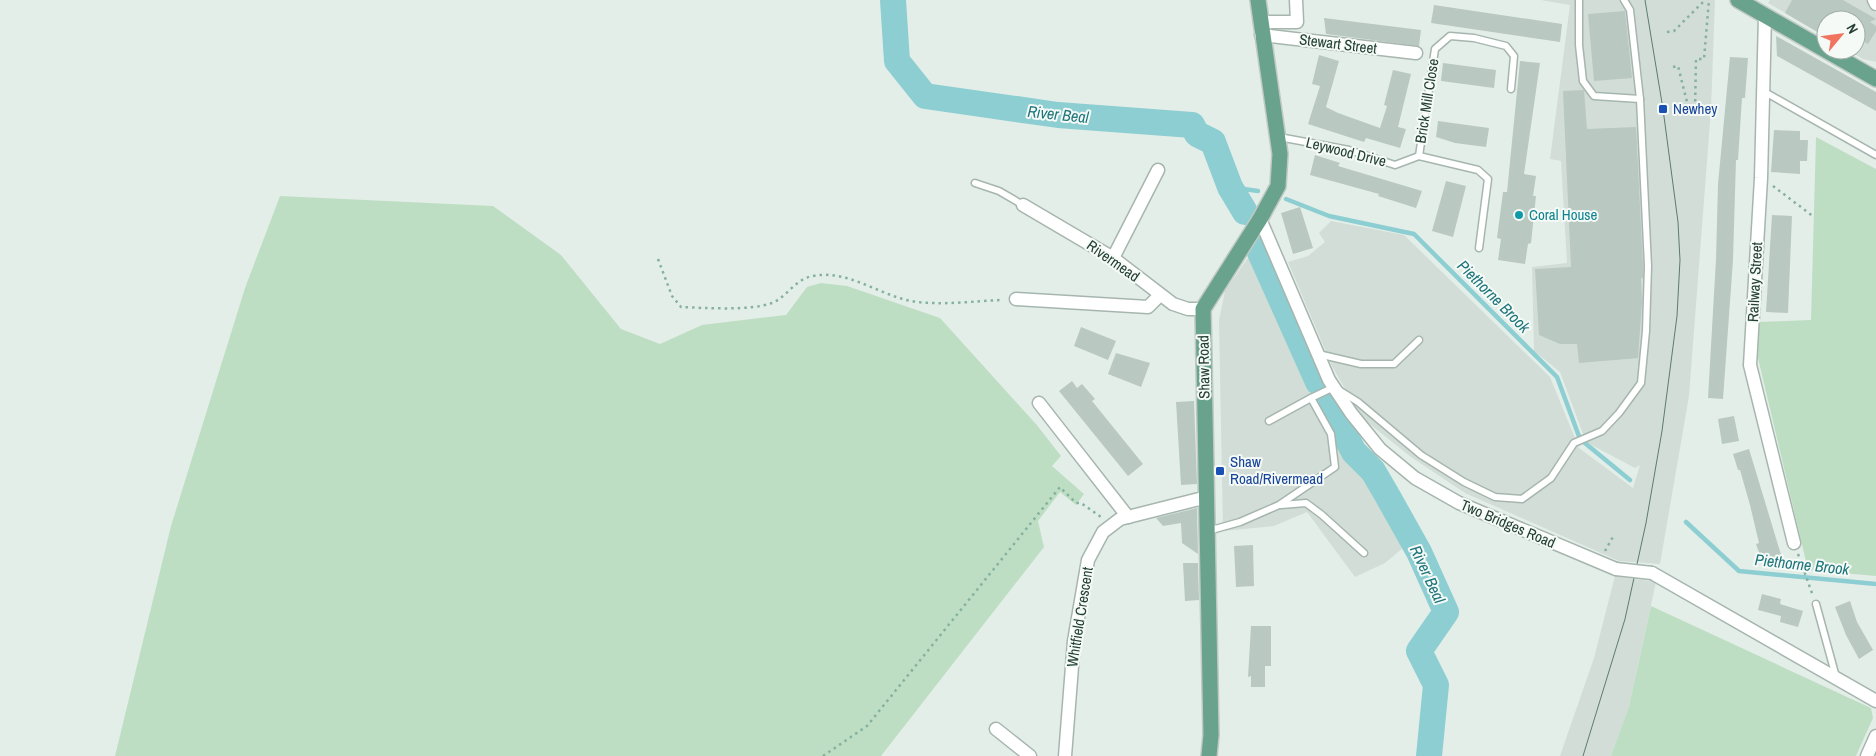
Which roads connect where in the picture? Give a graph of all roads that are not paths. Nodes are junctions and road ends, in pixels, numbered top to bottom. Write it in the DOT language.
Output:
graph roads {
  1 [pos="1258,0"];
  2 [pos="1296,0"];
  3 [pos="1579,0"];
  4 [pos="1624,0"];
  5 [pos="1738,0"];
  6 [pos="1874,0"];
  7 [pos="1876,4"];
  8 [pos="1760,11"];
  9 [pos="1261,28"];
  10 [pos="1416,53"];
  11 [pos="1876,79"];
  12 [pos="1510,89"];
  13 [pos="1763,91"];
  14 [pos="1640,98"];
  15 [pos="1278,137"];
  16 [pos="1876,155"];
  17 [pos="1419,156"];
  18 [pos="1158,170"];
  19 [pos="975,183"];
  20 [pos="1023,205"];
  21 [pos="1260,219"];
  22 [pos="1479,248"];
  23 [pos="1113,258"];
  24 [pos="1160,295"];
  25 [pos="1016,299"];
  26 [pos="1203,309"];
  27 [pos="1419,340"];
  28 [pos="1318,354"];
  29 [pos="1334,387"];
  30 [pos="1311,398"];
  31 [pos="1039,403"];
  32 [pos="1270,422"];
  33 [pos="1207,497"];
  34 [pos="1280,506"];
  35 [pos="1128,517"];
  36 [pos="1207,531"];
  37 [pos="1794,543"];
  38 [pos="1364,553"];
  39 [pos="1816,604"];
  40 [pos="1837,679"];
  41 [pos="1876,701"];
  42 [pos="996,729"];
  43 [pos="1876,736"];
  44 [pos="1030,756"];
  45 [pos="1065,756"];
  46 [pos="1209,756"];
  47 [pos="1867,756"];
  1 -- 9 [label="main road"];
  2 -- 9 [label="street"];
  3 -- 14 [label="lane"];
  4 -- 14 [label="lane"];
  5 -- 8 [label="main road"];
  6 -- 7 [label="street"];
  8 -- 11 [label="main road"];
  8 -- 13 [label="street, Railway Street"];
  9 -- 10 [label="street, Stewart Street"];
  9 -- 15 [label="main road"];
  12 -- 17 [label="lane, Brick Mill Close"];
  13 -- 16 [label="lane"];
  13 -- 37 [label="street, Railway Street"];
  14 -- 29 [label="lane"];
  15 -- 17 [label="lane, Leywood Drive"];
  15 -- 21 [label="main road"];
  17 -- 22 [label="lane"];
  18 -- 23 [label="street"];
  19 -- 20 [label="lane"];
  20 -- 23 [label="street, Rivermead"];
  21 -- 26 [label="main road"];
  21 -- 28 [label="street, Two Bridges Road"];
  23 -- 24 [label="street, Rivermead"];
  24 -- 25 [label="street"];
  24 -- 26 [label="street, Rivermead"];
  26 -- 33 [label="main road, Shaw Road"];
  27 -- 28 [label="lane"];
  28 -- 29 [label="street, Two Bridges Road"];
  29 -- 30 [label="lane"];
  29 -- 40 [label="street, Two Bridges Road, bridge"];
  30 -- 32 [label="lane"];
  30 -- 34 [label="lane"];
  31 -- 35 [label="street"];
  33 -- 35 [label="street, Whitfield Crescent"];
  33 -- 36 [label="main road, Shaw Road"];
  34 -- 36 [label="lane"];
  34 -- 38 [label="lane"];
  35 -- 45 [label="street, Whitfield Crescent"];
  36 -- 46 [label="main road, Shaw Road"];
  39 -- 40 [label="lane"];
  40 -- 41 [label="street, Two Bridges Road"];
  42 -- 44 [label="street"];
  43 -- 47 [label="street"];
}
